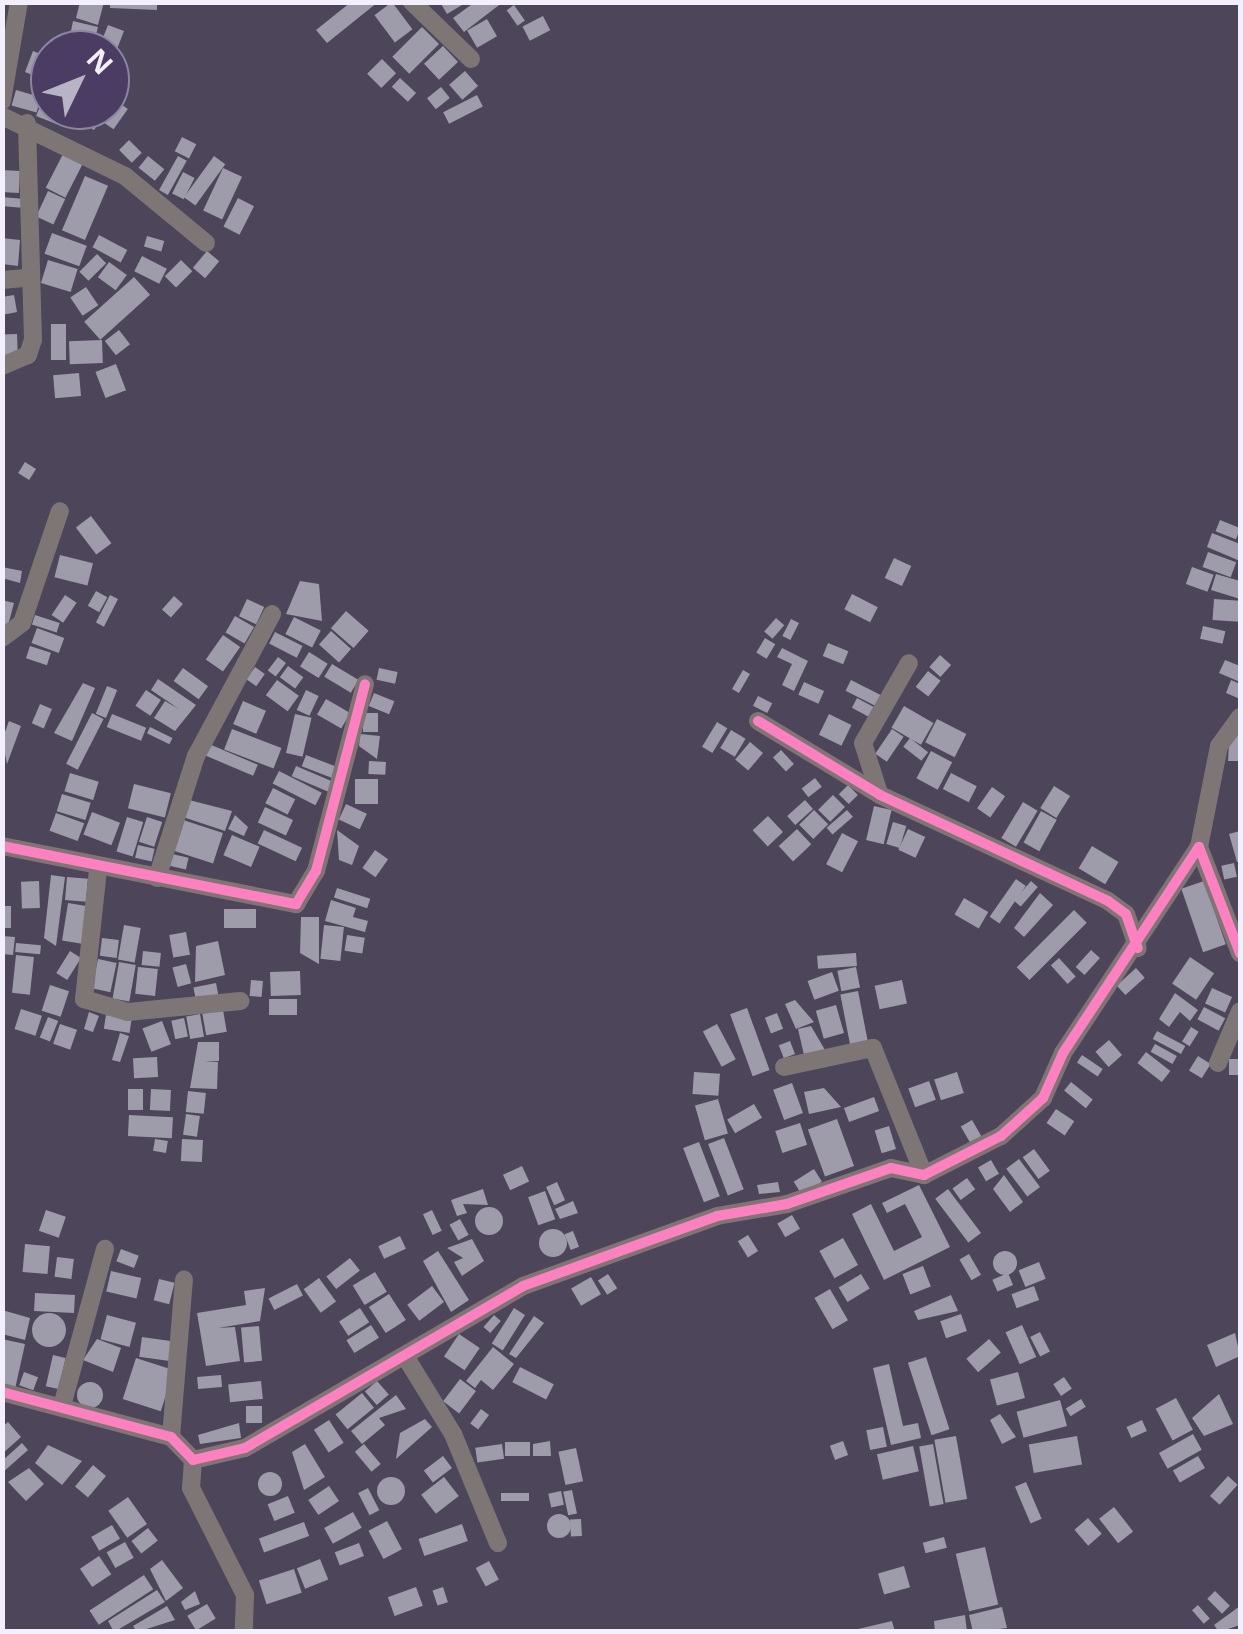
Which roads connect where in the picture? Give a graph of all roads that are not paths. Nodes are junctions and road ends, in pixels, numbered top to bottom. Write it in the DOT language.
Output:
graph roads {
  1 [pos="19,2"];
  2 [pos="412,2"];
  3 [pos="472,59"];
  4 [pos="2,101"];
  5 [pos="2,116"];
  6 [pos="27,123"];
  7 [pos="206,243"];
  8 [pos="26,278"];
  9 [pos="2,280"];
  10 [pos="2,366"];
  11 [pos="60,510"];
  12 [pos="272,614"];
  13 [pos="2,638"];
  14 [pos="909,662"];
  15 [pos="365,684"];
  16 [pos="1240,717"];
  17 [pos="758,721"];
  18 [pos="880,795"];
  19 [pos="2,846"];
  20 [pos="1199,846"];
  21 [pos="98,870"];
  22 [pos="157,878"];
  23 [pos="1138,948"];
  24 [pos="1240,953"];
  25 [pos="240,1000"];
  26 [pos="1240,1011"];
  27 [pos="1218,1063"];
  28 [pos="784,1067"];
  29 [pos="924,1175"];
  30 [pos="105,1248"];
  31 [pos="184,1280"];
  32 [pos="404,1356"];
  33 [pos="2,1392"];
  34 [pos="62,1406"];
  35 [pos="170,1437"];
  36 [pos="193,1460"];
  37 [pos="498,1544"];
  38 [pos="244,1632"];
  1 -- 4 [label="street"];
  2 -- 3 [label="street"];
  5 -- 6 [label="street"];
  6 -- 7 [label="street"];
  6 -- 8 [label="street"];
  8 -- 9 [label="street"];
  8 -- 10 [label="street"];
  11 -- 13 [label="street"];
  12 -- 22 [label="street"];
  14 -- 18 [label="street"];
  15 -- 22 [label="street"];
  16 -- 20 [label="street"];
  17 -- 18 [label="street"];
  18 -- 23 [label="street"];
  19 -- 21 [label="street"];
  20 -- 23 [label="street"];
  20 -- 24 [label="street"];
  21 -- 22 [label="street"];
  21 -- 25 [label="street"];
  23 -- 29 [label="street"];
  26 -- 27 [label="street"];
  28 -- 29 [label="street"];
  29 -- 32 [label="street"];
  30 -- 34 [label="street"];
  31 -- 35 [label="street"];
  32 -- 36 [label="street"];
  32 -- 37 [label="street"];
  33 -- 34 [label="street"];
  34 -- 35 [label="street"];
  35 -- 36 [label="street"];
  36 -- 38 [label="street"];
}
